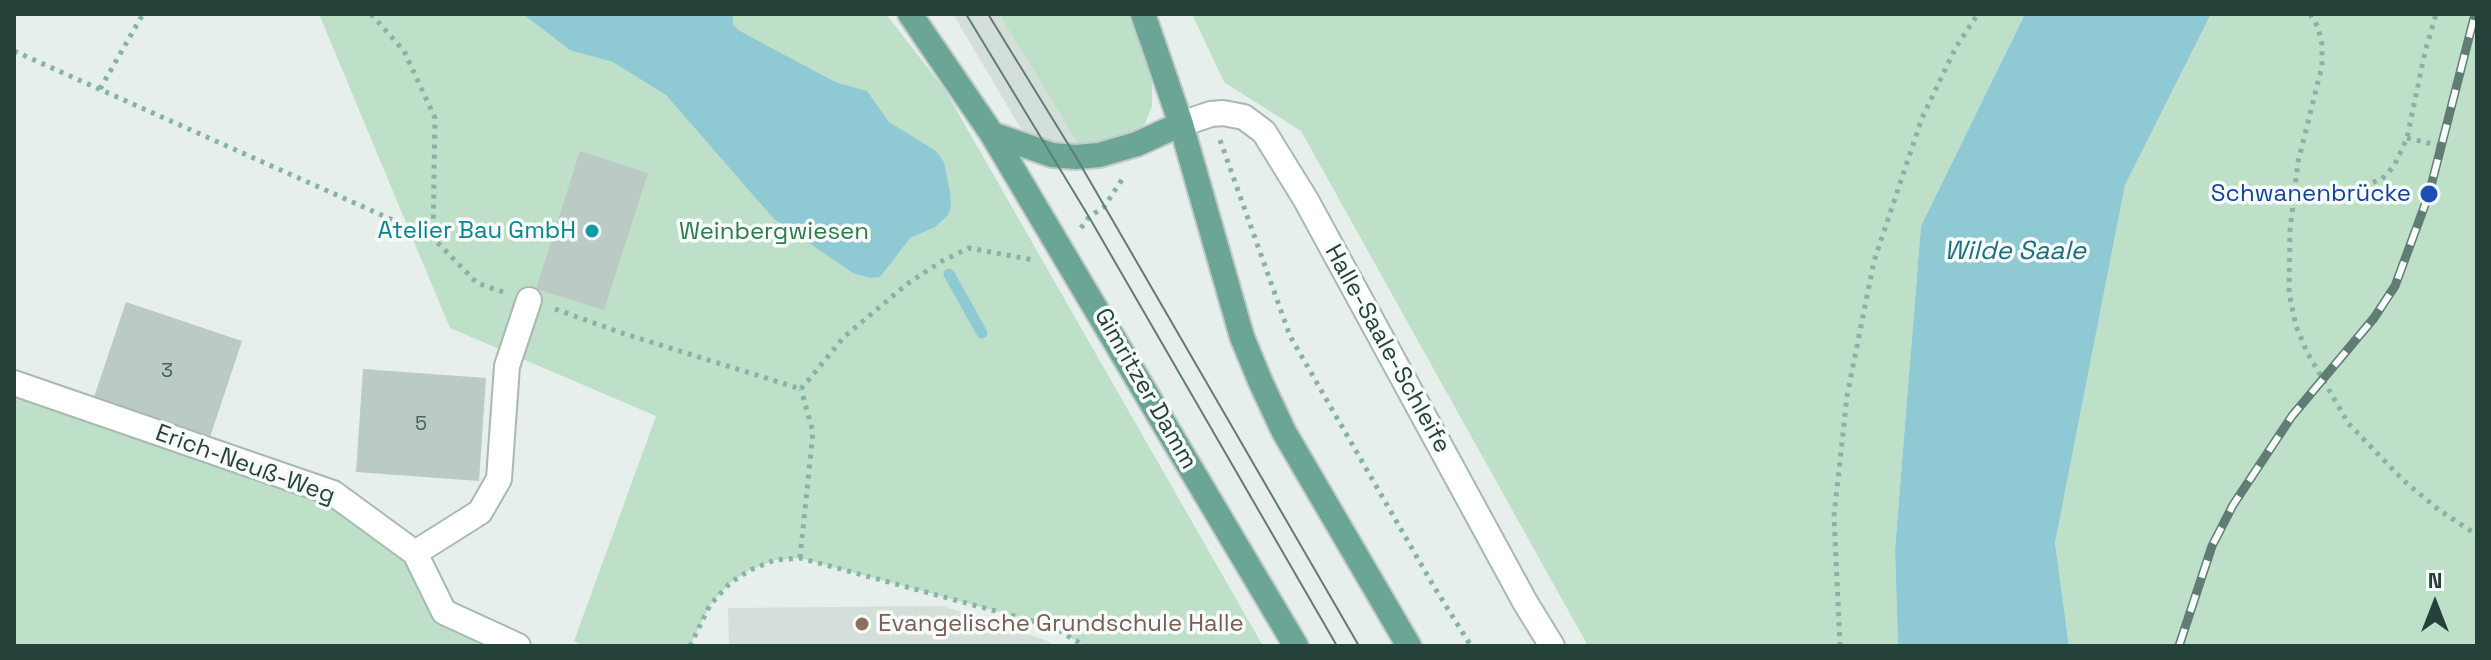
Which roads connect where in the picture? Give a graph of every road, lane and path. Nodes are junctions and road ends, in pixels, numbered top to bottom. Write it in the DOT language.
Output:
graph roads {
  1 [pos="143,14"];
  2 [pos="371,14"];
  3 [pos="910,14"];
  4 [pos="1143,14"];
  5 [pos="1978,14"];
  6 [pos="2310,14"];
  7 [pos="2436,14"];
  8 [pos="14,51"];
  9 [pos="100,90"];
  10 [pos="1211,114"];
  11 [pos="1181,124"];
  12 [pos="992,134"];
  13 [pos="2407,138"];
  14 [pos="2437,145"];
  15 [pos="2295,193"];
  16 [pos="1104,207"];
  17 [pos="433,238"];
  18 [pos="1064,252"];
  19 [pos="529,300"];
  20 [pos="14,383"];
  21 [pos="801,389"];
  22 [pos="2477,535"];
  23 [pos="415,553"];
  24 [pos="800,558"];
  25 [pos="518,646"];
  26 [pos="690,646"];
  27 [pos="1085,646"];
  28 [pos="1296,646"];
  29 [pos="1409,646"];
  30 [pos="1471,646"];
  31 [pos="1552,646"];
  32 [pos="1840,646"];
  1 -- 9 [label="path"];
  2 -- 17 [label="path"];
  3 -- 12 [label="main road, Gimritzer Damm"];
  4 -- 11 [label="main road"];
  5 -- 32 [label="path"];
  6 -- 15 [label="path"];
  7 -- 13 [label="path"];
  8 -- 9 [label="path"];
  9 -- 17 [label="path"];
  10 -- 11 [label="street, Halle-Saale-Schleife"];
  10 -- 30 [label="path"];
  10 -- 31 [label="street, Halle-Saale-Schleife"];
  11 -- 12 [label="main road"];
  11 -- 29 [label="main road"];
  12 -- 18 [label="main road, Gimritzer Damm"];
  13 -- 14 [label="path"];
  13 -- 15 [label="path"];
  15 -- 22 [label="path"];
  16 -- 18 [label="path"];
  17 -- 19 [label="path"];
  18 -- 21 [label="path"];
  18 -- 28 [label="main road, Gimritzer Damm"];
  19 -- 21 [label="path"];
  19 -- 23 [label="street"];
  20 -- 23 [label="street, Erich-Neuß-Weg"];
  21 -- 24 [label="path"];
  23 -- 25 [label="street, Erich-Neuß-Weg"];
  24 -- 26 [label="path"];
  24 -- 27 [label="path"];
}
